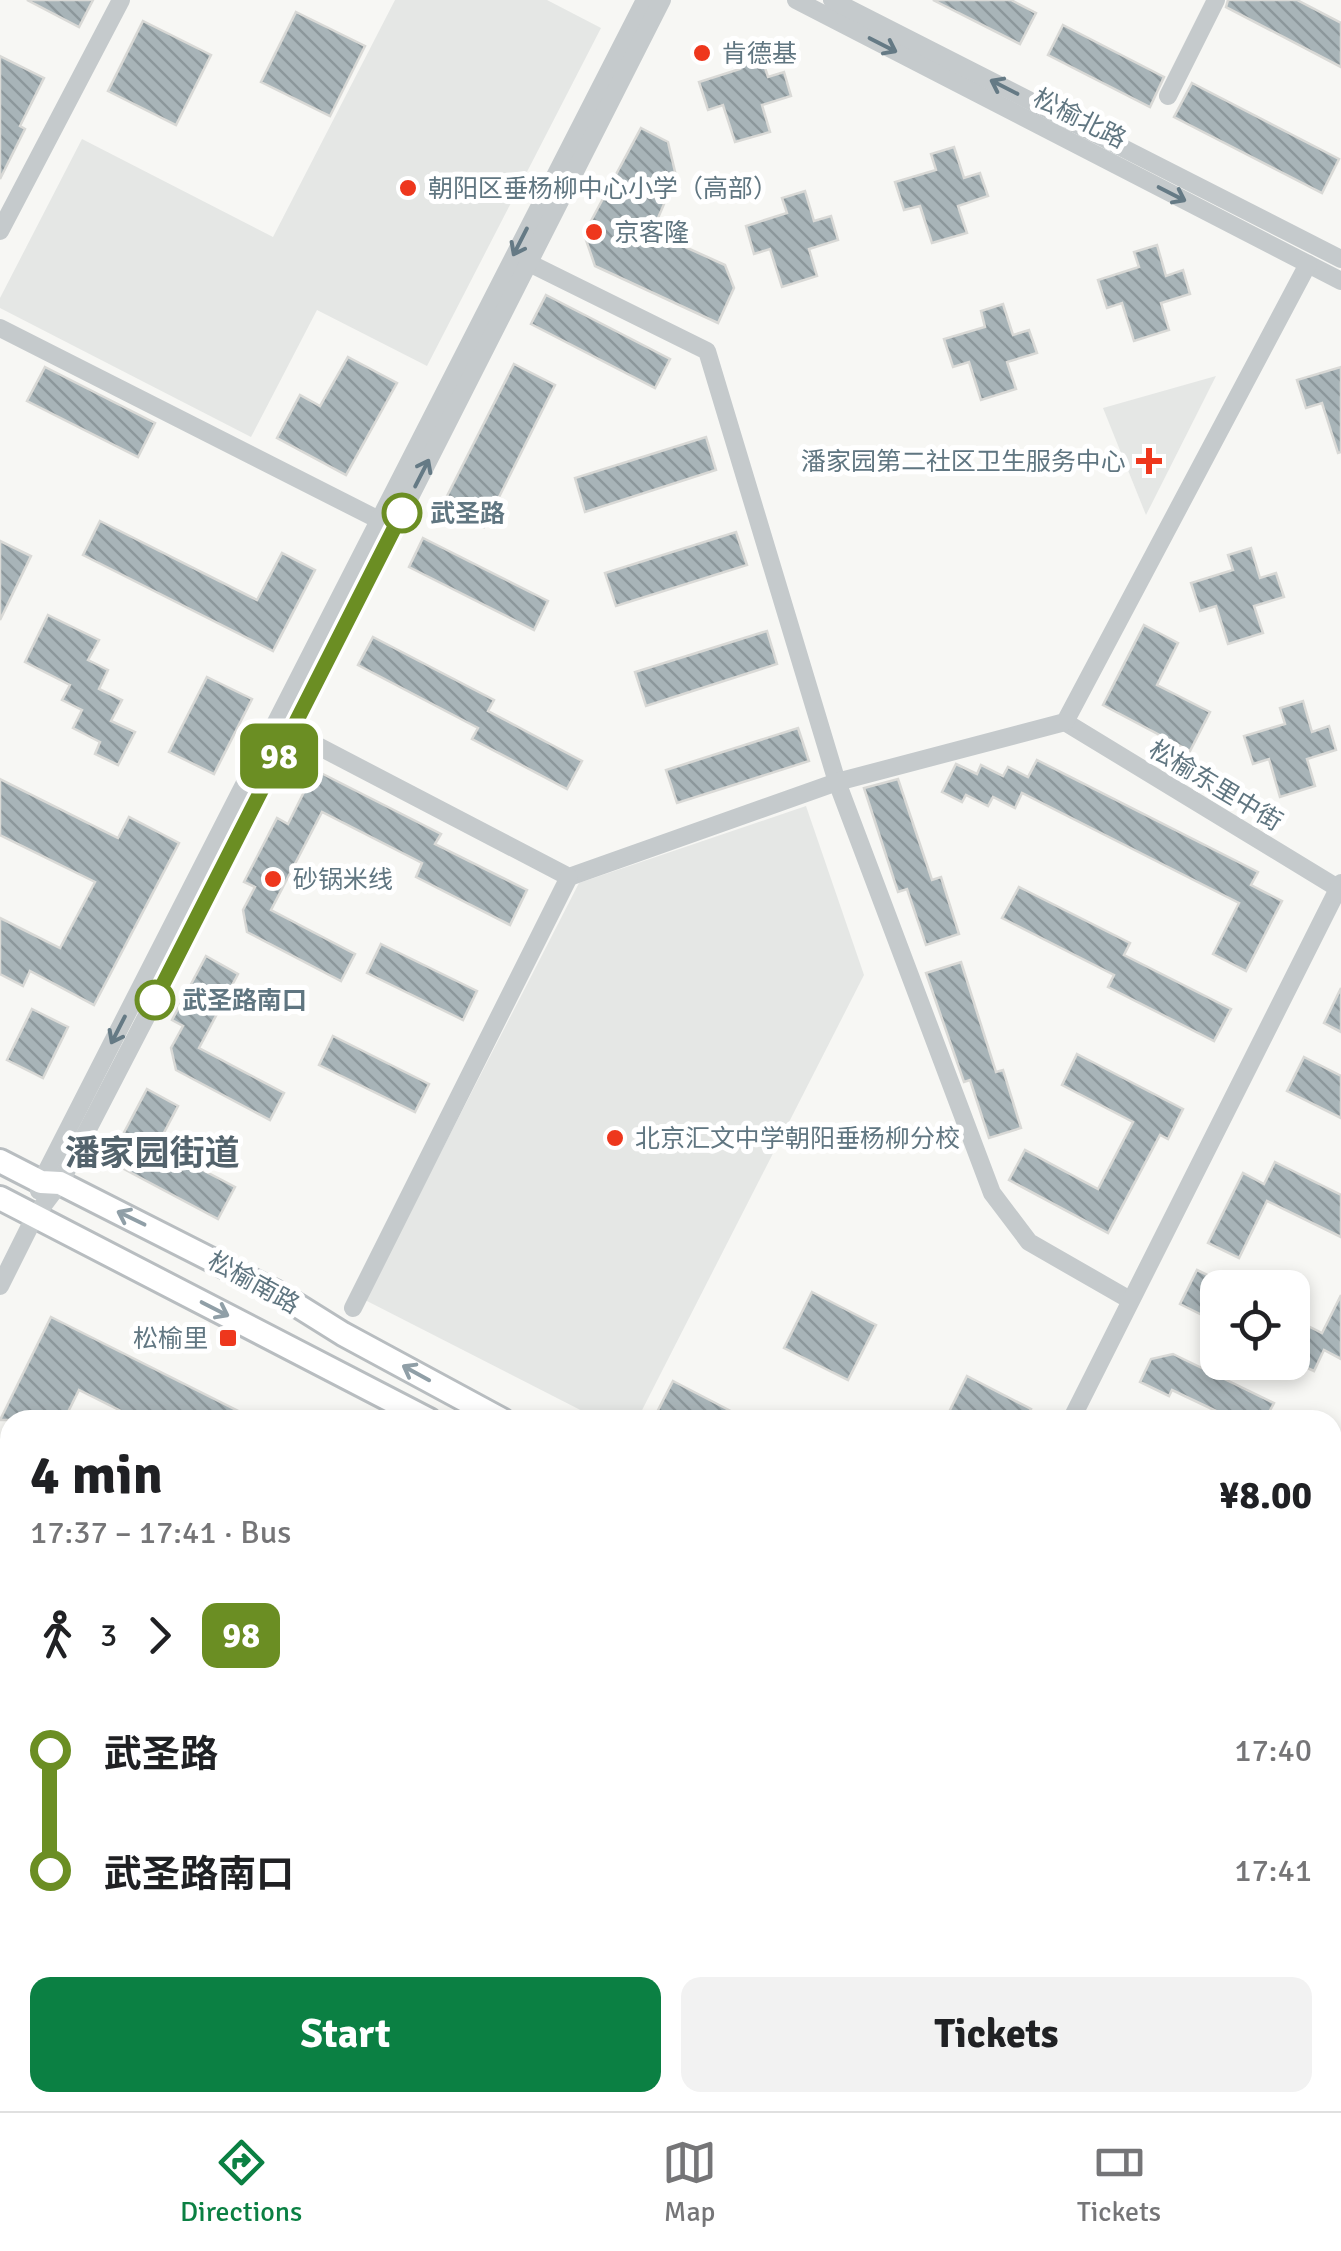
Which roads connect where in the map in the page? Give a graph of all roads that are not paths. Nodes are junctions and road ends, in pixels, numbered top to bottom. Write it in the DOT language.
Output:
graph roads {
  1 [pos="121,0"];
  2 [pos="645,0"];
  3 [pos="662,0"];
  4 [pos="796,0"];
  5 [pos="832,0"];
  6 [pos="1216,0"];
  7 [pos="1168,96"];
  8 [pos="0,231"];
  9 [pos="1341,258"];
  10 [pos="529,263"];
  11 [pos="1308,264"];
  12 [pos="1341,281"];
  13 [pos="0,328"];
  14 [pos="379,520"];
  15 [pos="1066,722"];
  16 [pos="291,732"];
  17 [pos="837,782"];
  18 [pos="569,877"];
  19 [pos="1340,887"];
  20 [pos="0,1161"];
  21 [pos="50,1182"];
  22 [pos="0,1198"];
  23 [pos="35,1216"];
  24 [pos="0,1286"];
  25 [pos="1130,1300"];
  26 [pos="353,1308"];
  27 [pos="409,1410"];
  28 [pos="484,1410"];
  29 [pos="1075,1410"];
  1 -- 8 [label="street"];
  2 -- 14 [label="street, one-way"];
  3 -- 10 [label="street"];
  4 -- 11 [label="street, 松榆北路, one-way"];
  9 -- 5 [label="street, 松榆北路, one-way"];
  6 -- 7 [label="street"];
  16 -- 10 [label="street, one-way"];
  10 -- 17 [label="street"];
  11 -- 12 [label="street, 松榆北路"];
  11 -- 15 [label="street"];
  13 -- 14 [label="street"];
  14 -- 21 [label="street, one-way"];
  15 -- 17 [label="street"];
  15 -- 19 [label="street, 松榆东里中街"];
  16 -- 18 [label="street"];
  16 -- 21 [label="street"];
  17 -- 18 [label="street"];
  17 -- 25 [label="street"];
  18 -- 26 [label="street"];
  19 -- 25 [label="street"];
  20 -- 21 [label="main road, 松榆南路"];
  21 -- 23 [label="street"];
  28 -- 21 [label="main road, 松榆南路, one-way"];
  22 -- 23 [label="main road, 松榆南路"];
  23 -- 24 [label="street"];
  23 -- 27 [label="main road, 松榆南路, one-way"];
  25 -- 29 [label="street"];
}
